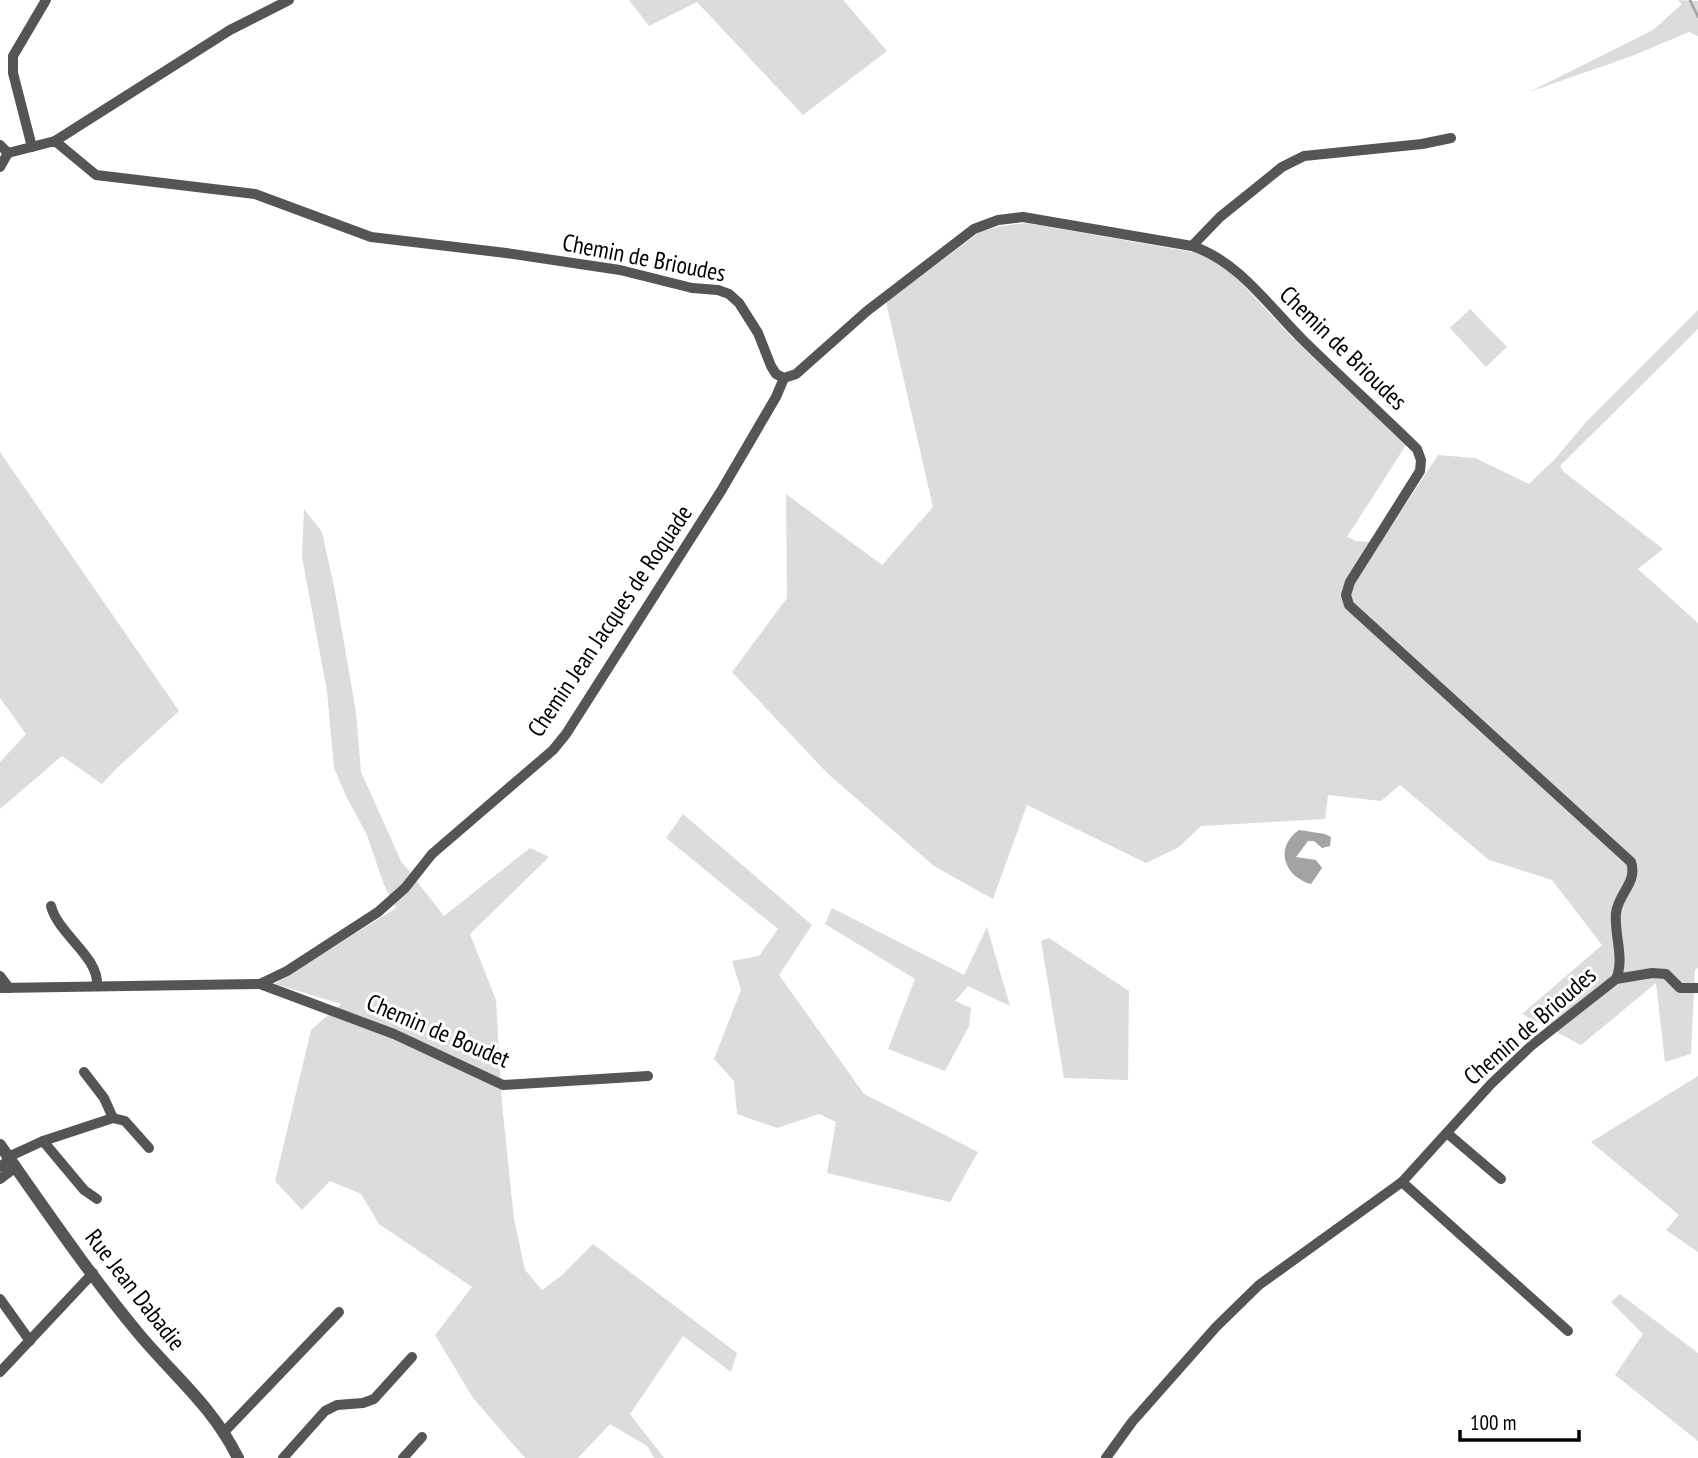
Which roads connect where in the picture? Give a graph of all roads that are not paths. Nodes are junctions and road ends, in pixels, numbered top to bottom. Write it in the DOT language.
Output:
graph roads {
  1 [pos="46,0"];
  2 [pos="289,0"];
  3 [pos="1451,138"];
  4 [pos="55,141"];
  5 [pos="32,147"];
  6 [pos="4,149"];
  7 [pos="0,167"];
  8 [pos="1192,246"];
  9 [pos="784,378"];
  10 [pos="51,906"];
  11 [pos="0,976"];
  12 [pos="1616,979"];
  13 [pos="260,984"];
  14 [pos="97,985"];
  15 [pos="4,988"];
  16 [pos="1698,988"];
  17 [pos="84,1072"];
  18 [pos="648,1076"];
  19 [pos="113,1118"];
  20 [pos="1447,1133"];
  21 [pos="43,1141"];
  22 [pos="0,1146"];
  23 [pos="149,1148"];
  24 [pos="5,1168"];
  25 [pos="1501,1179"];
  26 [pos="1402,1182"];
  27 [pos="97,1199"];
  28 [pos="93,1273"];
  29 [pos="0,1299"];
  30 [pos="339,1312"];
  31 [pos="1568,1331"];
  32 [pos="30,1341"];
  33 [pos="412,1357"];
  34 [pos="0,1372"];
  35 [pos="225,1431"];
  36 [pos="422,1437"];
  37 [pos="238,1458"];
  38 [pos="283,1458"];
  39 [pos="403,1458"];
  40 [pos="1107,1458"];
  1 -- 5 [label="street"];
  2 -- 4 [label="street"];
  3 -- 8 [label="street"];
  4 -- 5 [label="street"];
  4 -- 9 [label="street, Chemin de Brioudes"];
  5 -- 6 [label="street"];
  6 -- 7 [label="street"];
  8 -- 9 [label="street, Chemin de Brioudes"];
  8 -- 12 [label="street, Chemin de Brioudes"];
  9 -- 13 [label="street, Chemin Jean Jacques de Roquade"];
  10 -- 14 [label="street"];
  11 -- 15 [label="street, Chemin Jean Jacques de Roquade"];
  12 -- 16 [label="street"];
  12 -- 20 [label="street, Chemin de Brioudes"];
  13 -- 14 [label="street, Chemin Jean Jacques de Roquade"];
  13 -- 18 [label="street, Chemin de Boudet"];
  14 -- 15 [label="street, Chemin Jean Jacques de Roquade"];
  17 -- 19 [label="street"];
  19 -- 21 [label="street"];
  19 -- 23 [label="street"];
  20 -- 25 [label="street"];
  20 -- 26 [label="street, Chemin de Brioudes"];
  21 -- 24 [label="street"];
  21 -- 27 [label="street"];
  22 -- 24 [label="street, Rue Jean Dabadie"];
  24 -- 28 [label="street, Rue Jean Dabadie"];
  26 -- 31 [label="street"];
  26 -- 40 [label="street, Chemin de Brioudes"];
  28 -- 32 [label="street"];
  28 -- 35 [label="street, Rue Jean Dabadie"];
  29 -- 32 [label="street"];
  30 -- 35 [label="street"];
  32 -- 34 [label="street"];
  33 -- 38 [label="street"];
  35 -- 37 [label="street, Rue Jean Dabadie"];
  36 -- 39 [label="street"];
}
